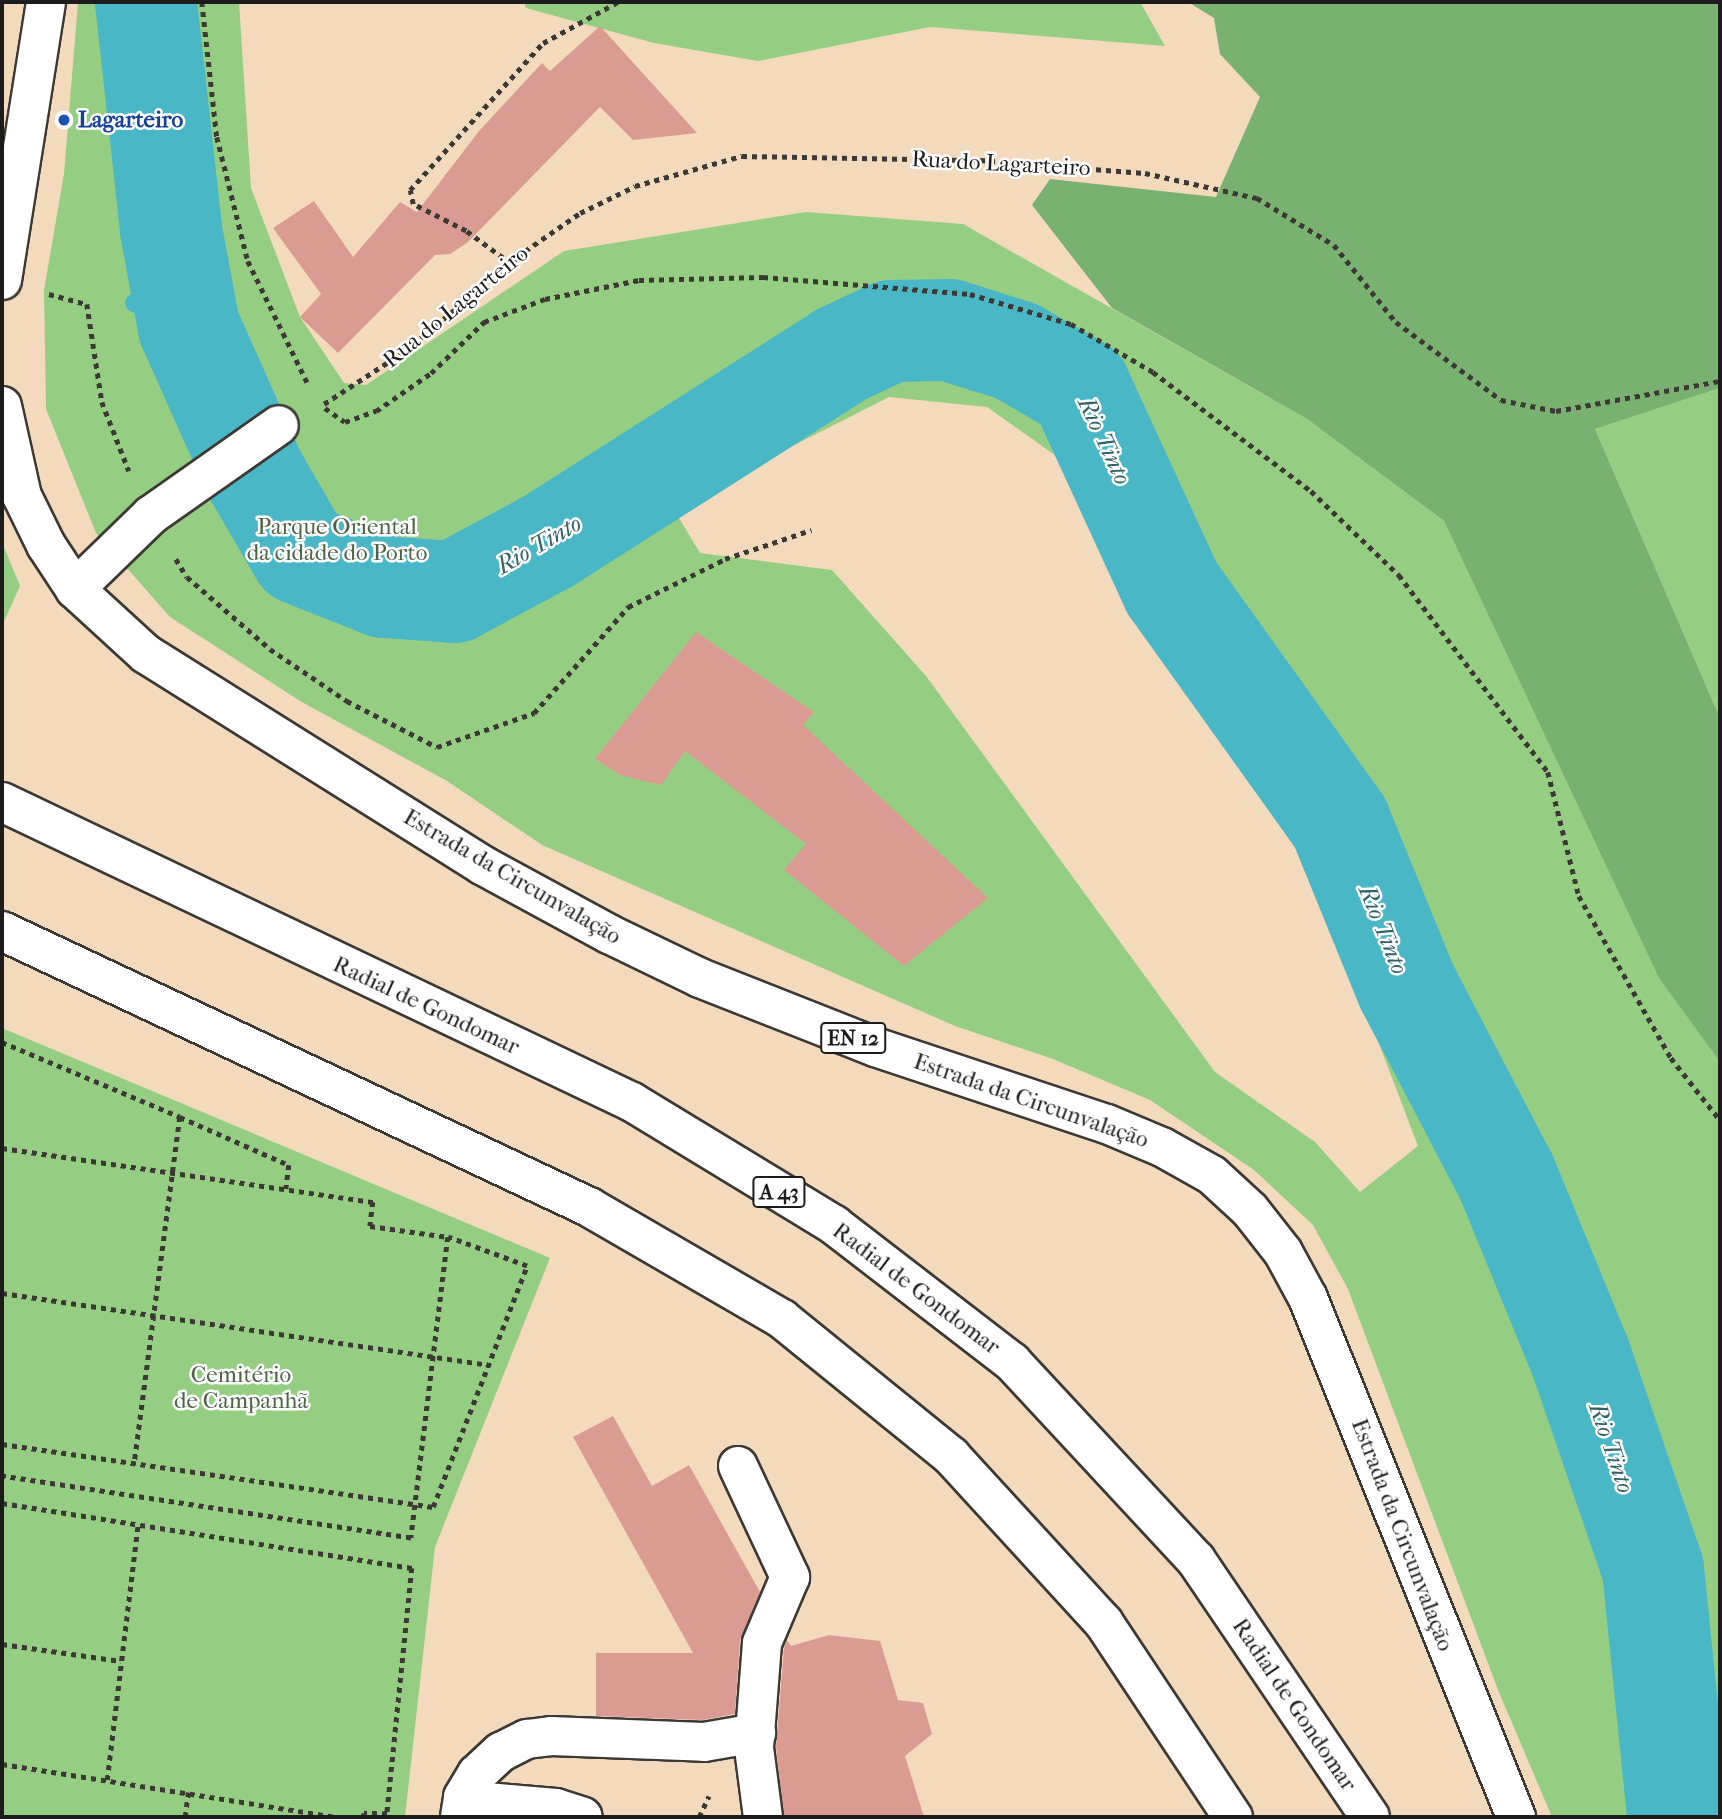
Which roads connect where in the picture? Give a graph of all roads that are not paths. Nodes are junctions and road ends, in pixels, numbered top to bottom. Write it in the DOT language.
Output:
graph roads {
  1 [pos="46,2"];
  2 [pos="2,280"];
  3 [pos="2,407"];
  4 [pos="279,425"];
  5 [pos="75,589"];
  6 [pos="2,802"];
  7 [pos="2,931"];
  8 [pos="738,1466"];
  9 [pos="756,1733"];
  10 [pos="462,1817"];
  11 [pos="583,1817"];
  12 [pos="763,1817"];
  13 [pos="1233,1817"];
  14 [pos="1370,1817"];
  15 [pos="1516,1817"];
  1 -- 2 [label="main road"];
  3 -- 5 [label="main road, Estrada da Circunvalação / EN 12"];
  4 -- 5 [label="main road"];
  5 -- 15 [label="main road, Estrada da Circunvalação / EN 12"];
  6 -- 14 [label="main road, Radial de Gondomar / A 43"];
  7 -- 13 [label="main road"];
  8 -- 9 [label="main road"];
  9 -- 10 [label="main road"];
  9 -- 12 [label="main road"];
  10 -- 11 [label="main road"];
}
